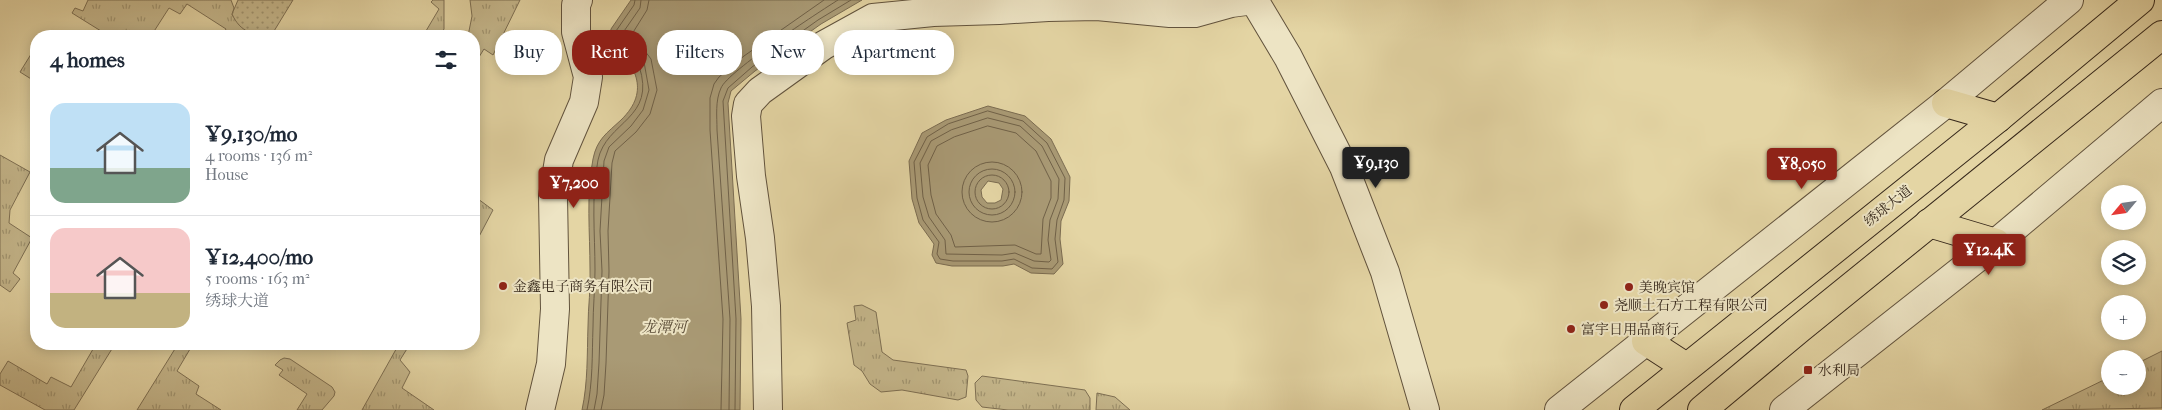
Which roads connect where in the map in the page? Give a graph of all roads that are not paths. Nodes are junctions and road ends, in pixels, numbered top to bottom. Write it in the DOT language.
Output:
graph roads {
  1 [pos="578,0"];
  2 [pos="1254,0"];
  3 [pos="2069,0"];
  4 [pos="2140,0"];
  5 [pos="2162,35"];
  6 [pos="1946,103"];
  7 [pos="2162,103"];
  8 [pos="1998,118"];
  9 [pos="1929,223"];
  10 [pos="1996,243"];
  11 [pos="1646,342"];
  12 [pos="1686,367"];
  13 [pos="540,410"];
  14 [pos="768,410"];
  15 [pos="1425,410"];
  16 [pos="1559,410"];
  17 [pos="1634,410"];
  18 [pos="1702,410"];
  19 [pos="1784,410"];
  1 -- 13 [label="street"];
  2 -- 14 [label="street"];
  2 -- 15 [label="street"];
  3 -- 6 [label="street"];
  4 -- 8 [label="main road, 绣球大道"];
  5 -- 9 [label="main road"];
  6 -- 8 [label="main road"];
  6 -- 11 [label="street"];
  7 -- 10 [label="street"];
  8 -- 12 [label="main road, 绣球大道"];
  9 -- 10 [label="main road"];
  9 -- 18 [label="main road"];
  10 -- 19 [label="street"];
  11 -- 12 [label="main road"];
  11 -- 16 [label="street"];
  12 -- 17 [label="main road, 绣球大道"];
}
